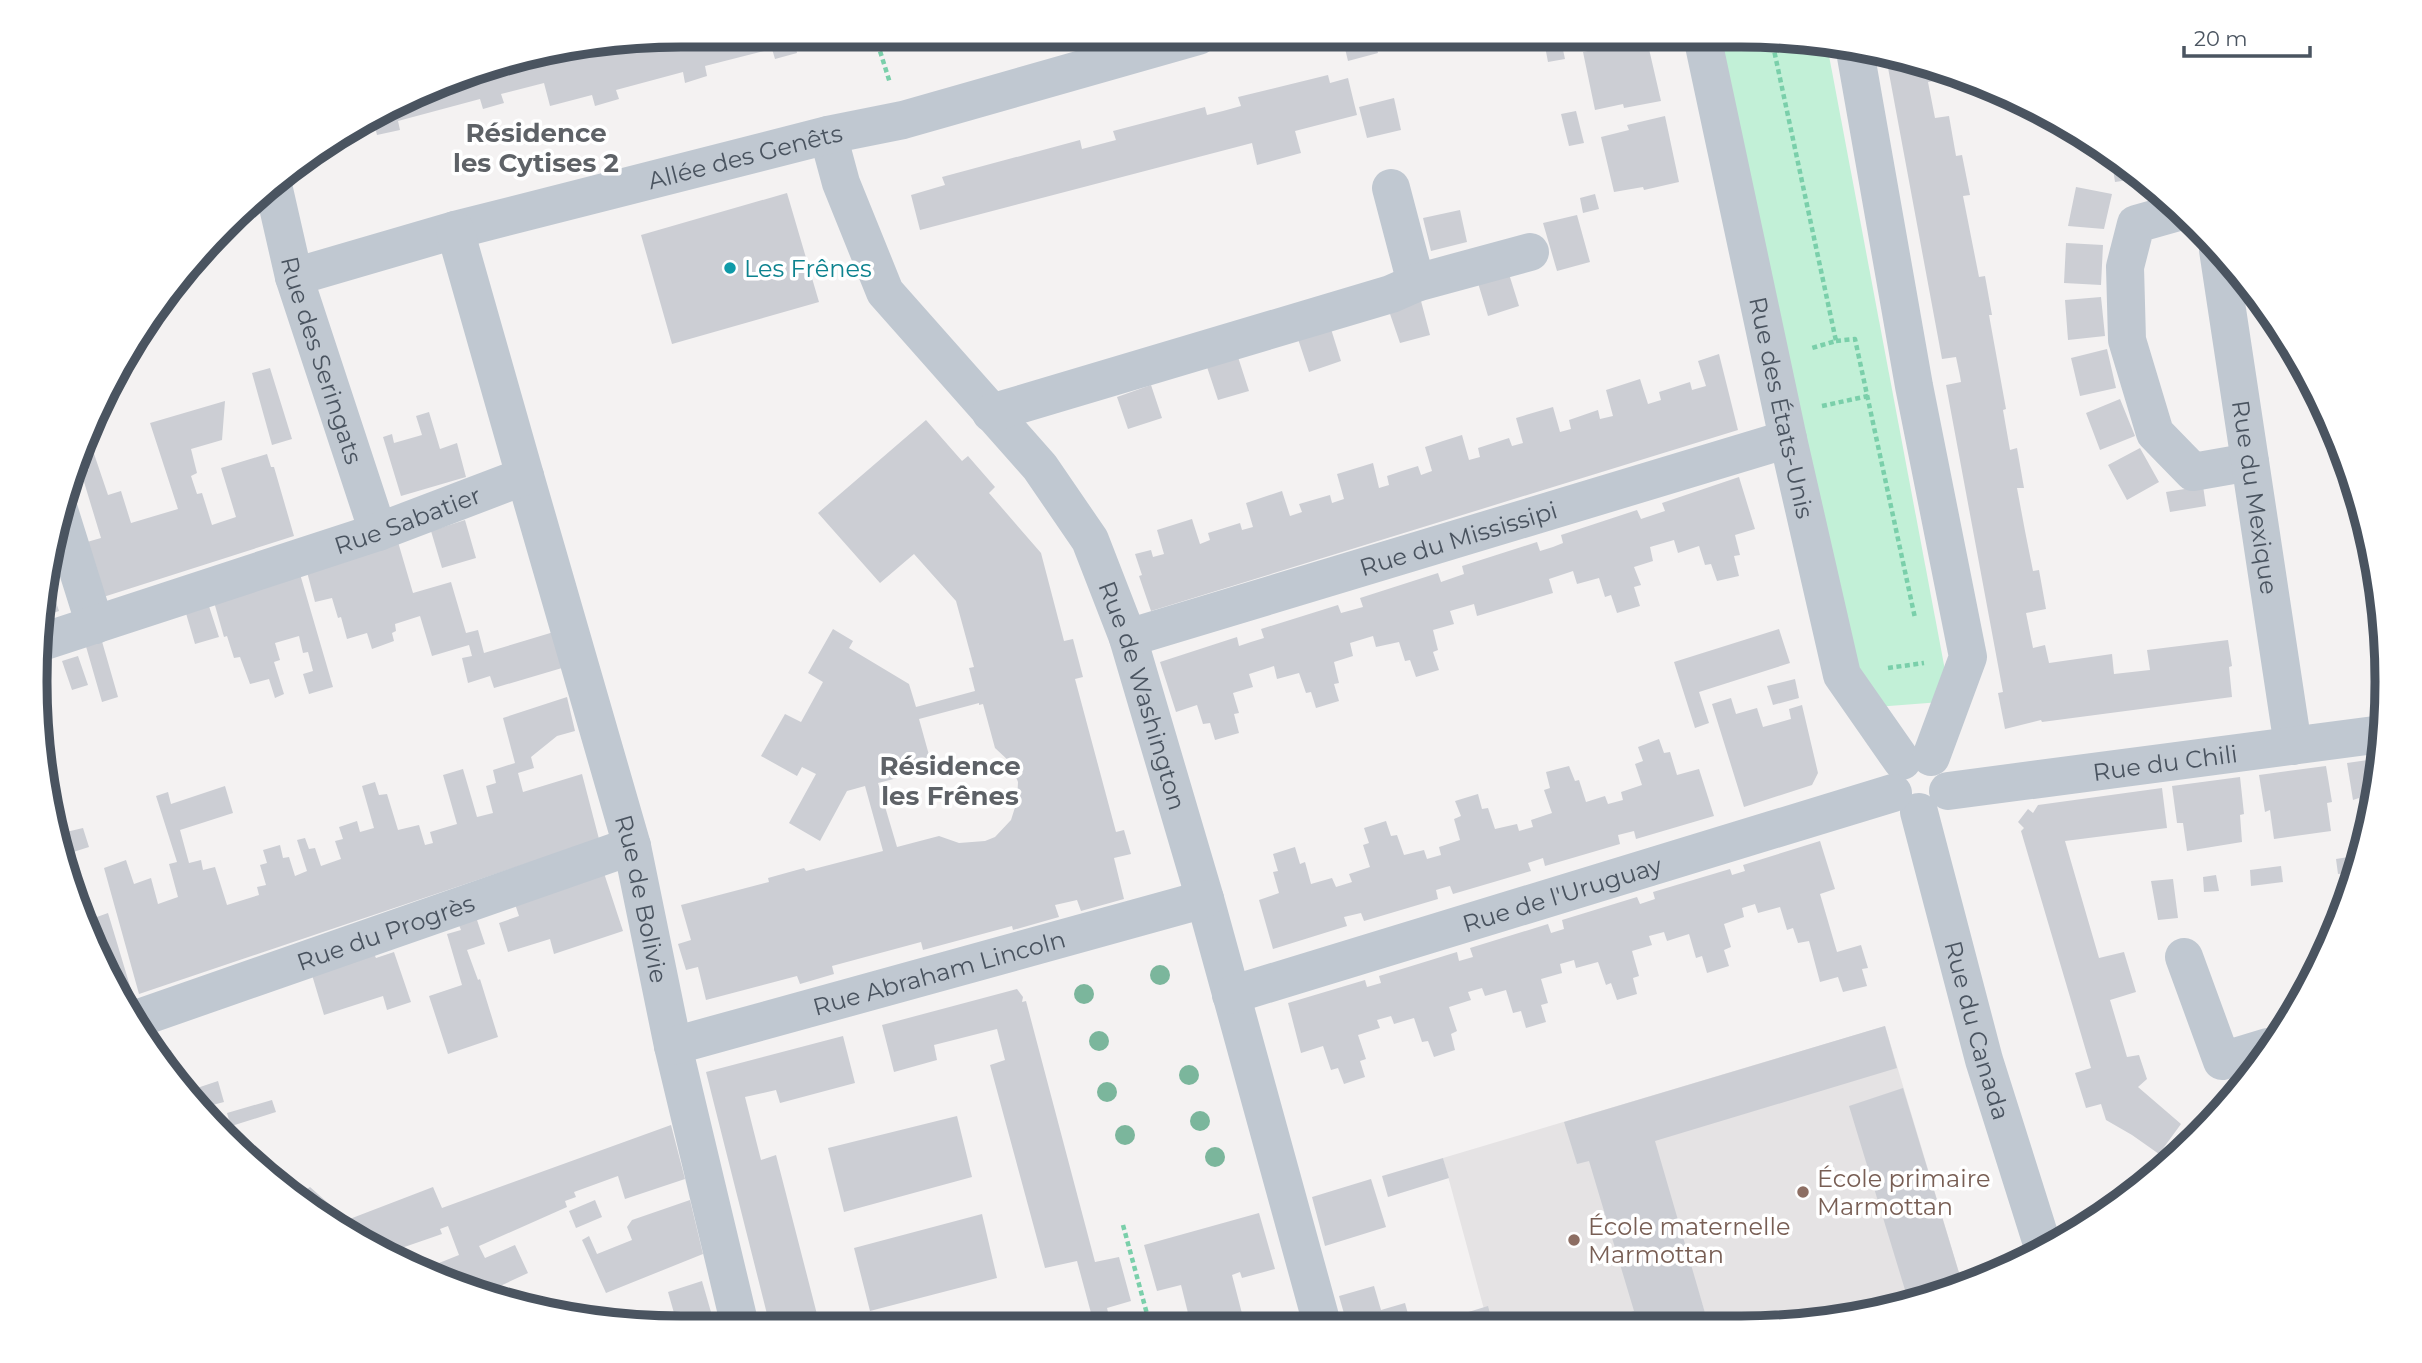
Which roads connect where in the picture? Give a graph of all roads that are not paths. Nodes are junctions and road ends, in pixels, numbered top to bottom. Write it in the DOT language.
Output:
graph roads {
  1 [pos="1159,47"];
  2 [pos="1704,47"];
  3 [pos="1856,58"];
  4 [pos="828,135"];
  5 [pos="1391,188"];
  6 [pos="275,195"];
  7 [pos="2169,214"];
  8 [pos="455,230"];
  9 [pos="1530,252"];
  10 [pos="2221,267"];
  11 [pos="294,277"];
  12 [pos="1416,284"];
  13 [pos="991,413"];
  14 [pos="1786,427"];
  15 [pos="2250,462"];
  16 [pos="525,476"];
  17 [pos="66,531"];
  18 [pos="378,532"];
  19 [pos="95,625"];
  20 [pos="1128,638"];
  21 [pos="49,639"];
  22 [pos="2372,735"];
  23 [pos="2293,746"];
  24 [pos="1919,783"];
  25 [pos="632,846"];
  26 [pos="1205,899"];
  27 [pos="2184,957"];
  28 [pos="1231,995"];
  29 [pos="143,1016"];
  30 [pos="673,1046"];
  31 [pos="2256,1051"];
  32 [pos="2041,1240"];
  33 [pos="738,1316"];
  34 [pos="1320,1316"];
  1 -- 4 [label="street, Allée des Genêts"];
  2 -- 14 [label="street, Rue des États-Unis"];
  3 -- 24 [label="street"];
  4 -- 8 [label="street, Allée des Genêts"];
  4 -- 13 [label="street, Rue de Washington"];
  5 -- 12 [label="street"];
  6 -- 11 [label="street, Rue des Seringats"];
  7 -- 15 [label="street"];
  8 -- 11 [label="street, Allée des Genêts"];
  8 -- 16 [label="street"];
  9 -- 12 [label="street"];
  10 -- 15 [label="street, Rue du Mexique"];
  11 -- 18 [label="street, Rue des Seringats"];
  12 -- 13 [label="street"];
  13 -- 20 [label="street, Rue de Washington"];
  14 -- 20 [label="street, Rue du Mississipi"];
  14 -- 24 [label="street, Rue des États-Unis"];
  15 -- 23 [label="street, Rue du Mexique"];
  16 -- 18 [label="street, Rue Sabatier"];
  16 -- 25 [label="street, Rue de Bolivie"];
  17 -- 19 [label="street"];
  18 -- 19 [label="street, Rue Sabatier"];
  19 -- 21 [label="street, Rue Sabatier"];
  20 -- 26 [label="street, Rue de Washington"];
  22 -- 23 [label="street, Rue du Chili"];
  23 -- 24 [label="street, Rue du Chili"];
  24 -- 28 [label="street, Rue de l'Uruguay"];
  24 -- 32 [label="street, Rue du Canada"];
  25 -- 29 [label="street, Rue du Progrès"];
  25 -- 30 [label="street, Rue de Bolivie"];
  26 -- 28 [label="street, Rue de Washington"];
  26 -- 30 [label="street, Rue Abraham Lincoln"];
  27 -- 31 [label="street"];
  28 -- 34 [label="street, Rue de Washington"];
  30 -- 33 [label="street, Rue de Bolivie"];
}
